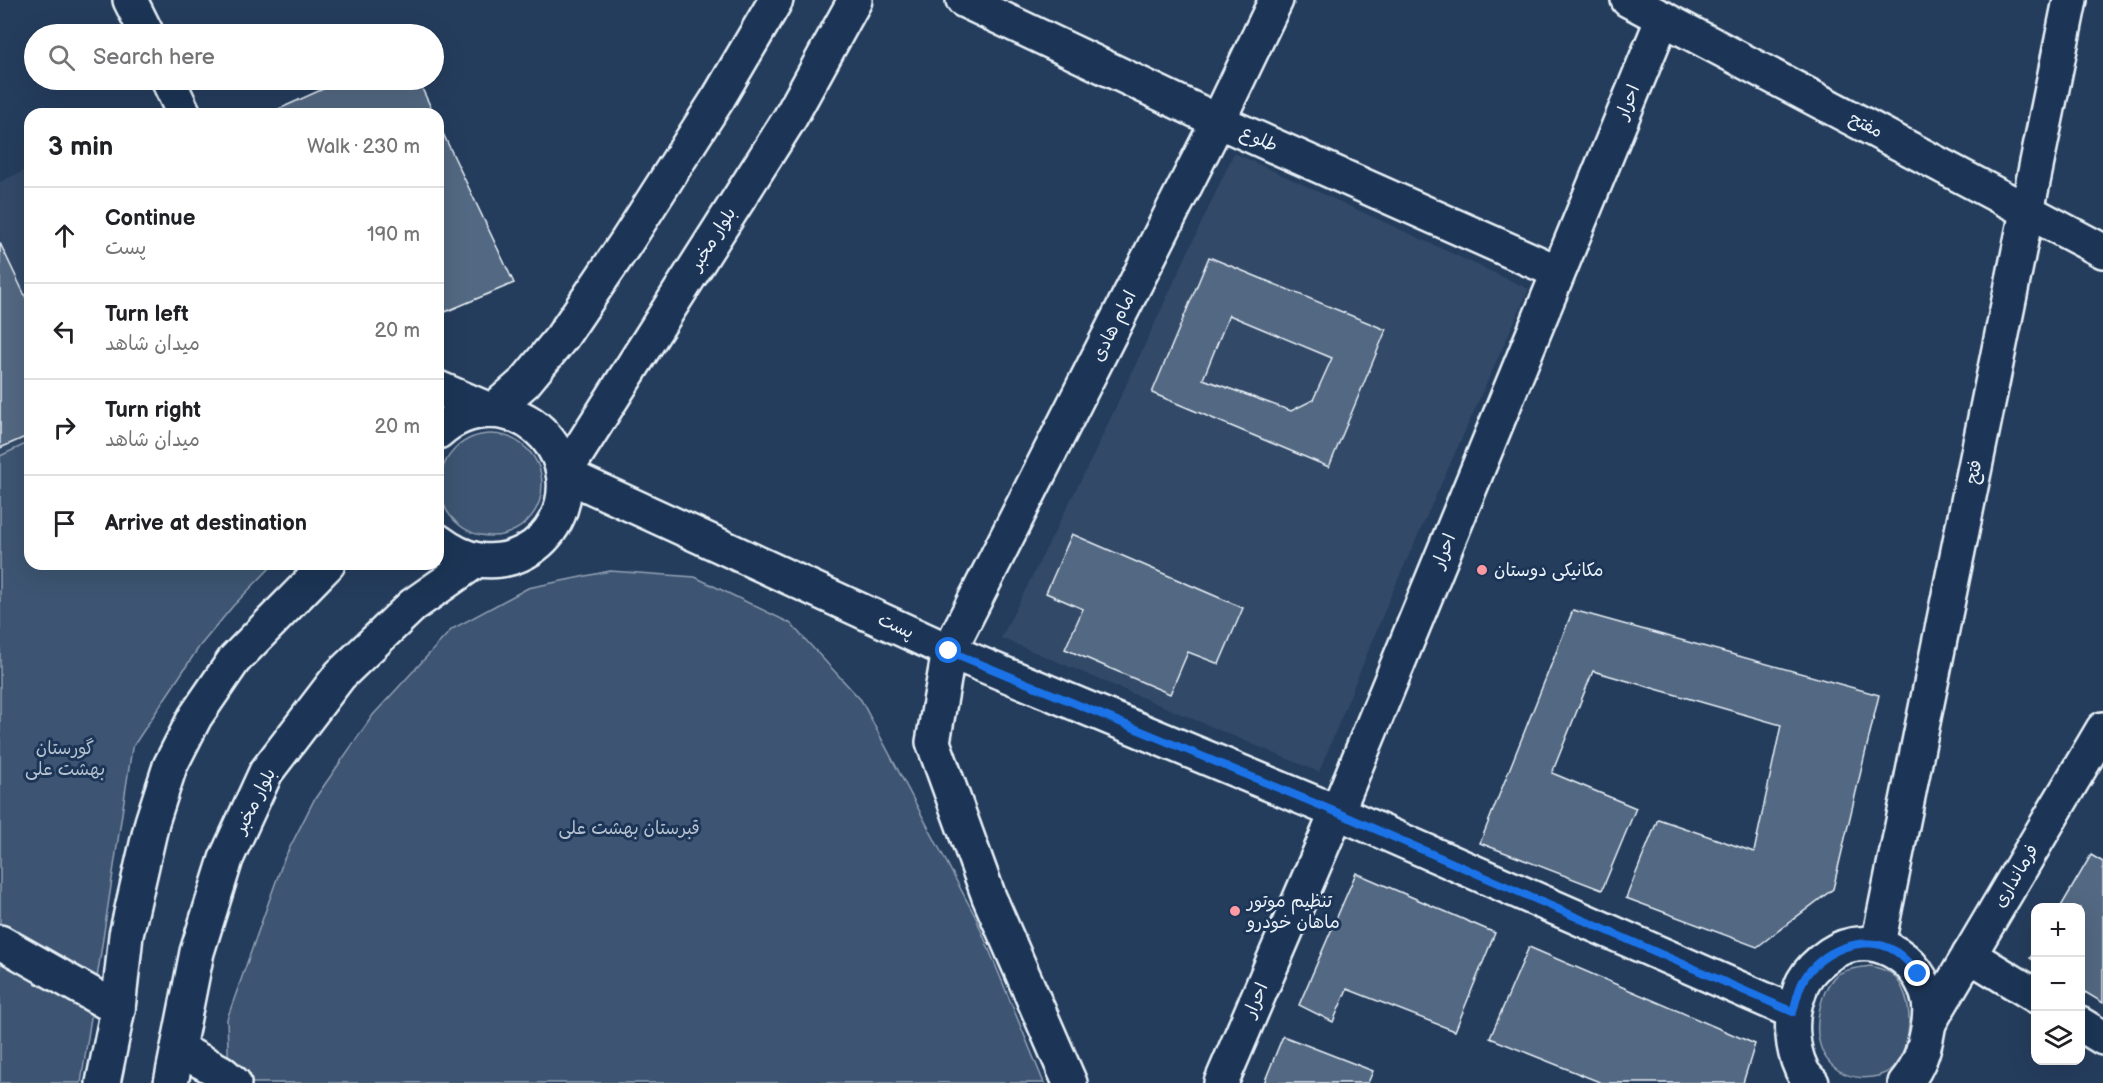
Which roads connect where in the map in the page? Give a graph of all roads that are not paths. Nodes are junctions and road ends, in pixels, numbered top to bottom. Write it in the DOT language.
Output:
graph roads {
  1 [pos="130,0"];
  2 [pos="776,0"];
  3 [pos="855,0"];
  4 [pos="963,0"];
  5 [pos="1276,0"];
  6 [pos="1628,0"];
  7 [pos="2070,0"];
  8 [pos="1663,18"];
  9 [pos="142,24"];
  10 [pos="173,90"];
  11 [pos="181,108"];
  12 [pos="1218,121"];
  13 [pos="2028,211"];
  14 [pos="2103,251"];
  15 [pos="1558,272"];
  16 [pos="444,391"];
  17 [pos="492,411"];
  18 [pos="444,427"];
  19 [pos="564,474"];
  20 [pos="444,546"];
  21 [pos="477,560"];
  22 [pos="322,570"];
  23 [pos="949,651"];
  24 [pos="2103,729"];
  25 [pos="1336,812"];
  26 [pos="0,942"];
  27 [pos="1878,944"];
  28 [pos="1969,955"];
  29 [pos="2031,993"];
  30 [pos="118,1009"];
  31 [pos="1793,1012"];
  32 [pos="1929,1023"];
  33 [pos="2085,1027"];
  34 [pos="2103,1038"];
  35 [pos="178,1049"];
  36 [pos="103,1083"];
  37 [pos="171,1083"];
  38 [pos="234,1083"];
  39 [pos="1070,1083"];
  40 [pos="1221,1083"];
  41 [pos="1812,1083"];
  42 [pos="1905,1083"];
  1 -- 9 [label="street"];
  2 -- 17 [label="street"];
  3 -- 19 [label="street, بلوار مخبر"];
  4 -- 12 [label="street, طلوع"];
  5 -- 12 [label="street, امام هادی"];
  6 -- 8 [label="street, مفتح"];
  7 -- 13 [label="street, فتح"];
  8 -- 13 [label="street, مفتح"];
  8 -- 15 [label="street, احرار"];
  10 -- 11 [label="street"];
  12 -- 15 [label="street, طلوع"];
  12 -- 23 [label="street, امام هادی"];
  13 -- 14 [label="street, مفتح"];
  13 -- 27 [label="street, فتح"];
  15 -- 25 [label="street, احرار"];
  16 -- 17 [label="street"];
  17 -- 18 [label="street"];
  17 -- 19 [label="street"];
  19 -- 21 [label="street"];
  19 -- 23 [label="street, پست"];
  20 -- 21 [label="street"];
  21 -- 35 [label="street, بلوار مخبر"];
  22 -- 30 [label="street"];
  23 -- 25 [label="street, پست"];
  23 -- 39 [label="street, امام هادی"];
  24 -- 28 [label="street, فرمانداری"];
  25 -- 31 [label="street, پست"];
  25 -- 40 [label="street, احرار"];
  26 -- 30 [label="street"];
  27 -- 31 [label="street"];
  27 -- 32 [label="street"];
  28 -- 29 [label="street"];
  28 -- 32 [label="street, فرمانداری"];
  30 -- 36 [label="street"];
  31 -- 41 [label="street"];
  32 -- 42 [label="street"];
  33 -- 34 [label="street"];
  35 -- 37 [label="street, بلوار مخبر"];
  35 -- 38 [label="street"];
}
